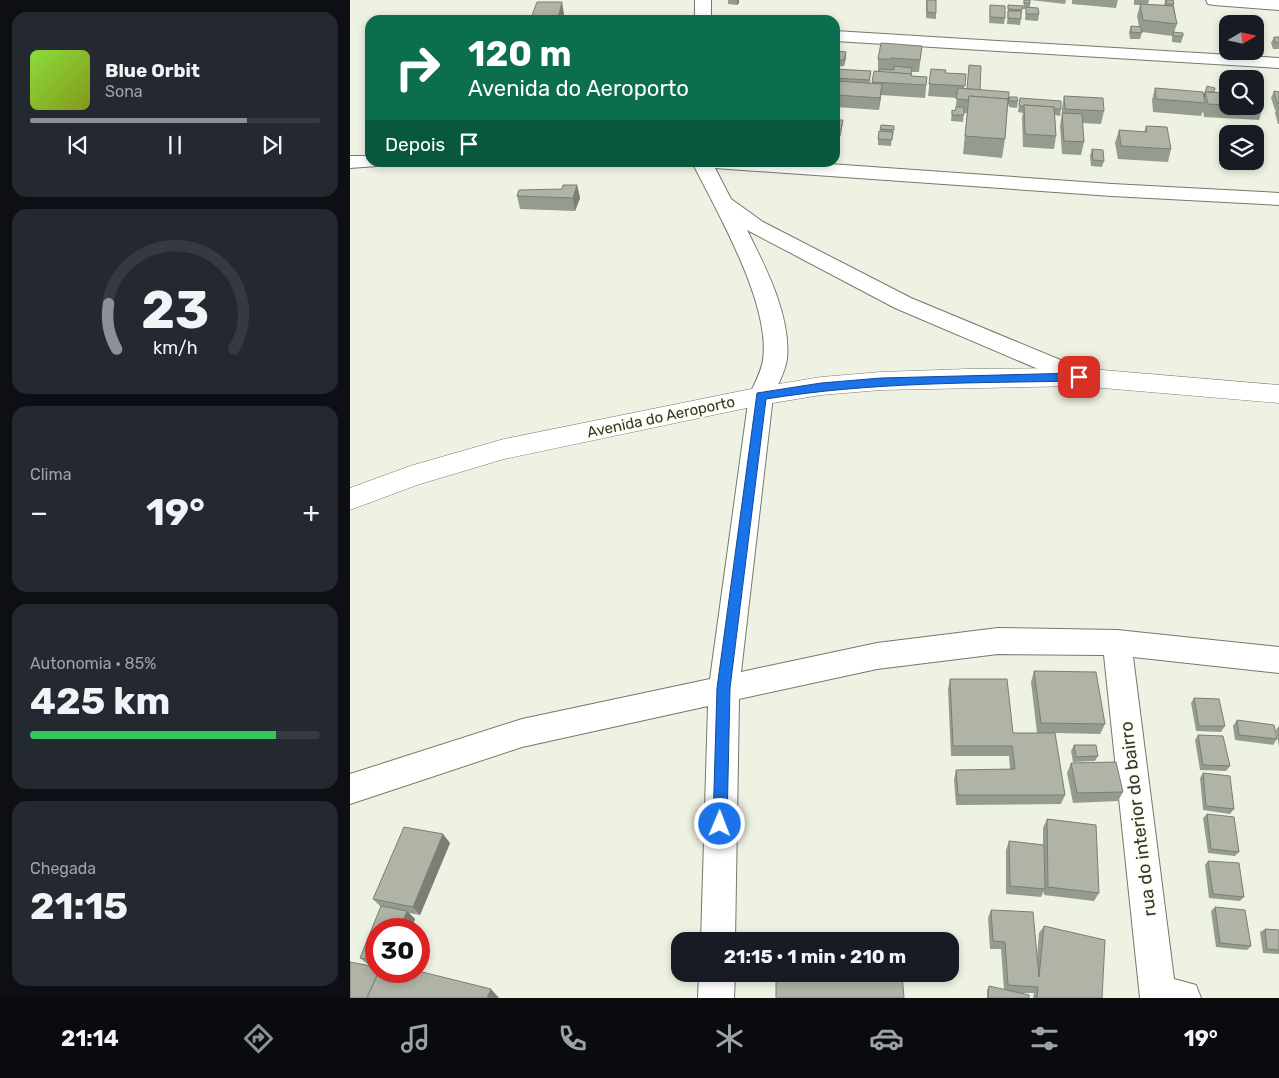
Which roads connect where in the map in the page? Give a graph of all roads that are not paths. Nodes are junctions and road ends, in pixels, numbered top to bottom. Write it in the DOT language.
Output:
graph roads {
  1 [pos="703,0"];
  2 [pos="1214,0"];
  3 [pos="1279,5"];
  4 [pos="704,15"];
  5 [pos="840,36"];
  6 [pos="1279,63"];
  7 [pos="350,162"];
  8 [pos="365,162"];
  9 [pos="705,167"];
  10 [pos="784,167"];
  11 [pos="1279,199"];
  12 [pos="723,203"];
  13 [pos="1079,377"];
  14 [pos="1279,394"];
  15 [pos="761,396"];
  16 [pos="350,499"];
  17 [pos="1117,643"];
  18 [pos="1279,660"];
  19 [pos="724,688"];
  20 [pos="350,789"];
  21 [pos="718,932"];
  22 [pos="717,982"];
  23 [pos="1166,997"];
  24 [pos="716,998"];
  1 -- 4 [label="street"];
  2 -- 3 [label="street"];
  5 -- 6 [label="street"];
  7 -- 8 [label="street"];
  9 -- 12 [label="street"];
  10 -- 11 [label="street"];
  12 -- 13 [label="street"];
  12 -- 15 [label="street"];
  13 -- 14 [label="main road, Avenida do Aeroporto"];
  13 -- 15 [label="main road, Avenida do Aeroporto"];
  15 -- 16 [label="main road, Avenida do Aeroporto"];
  15 -- 19 [label="street"];
  17 -- 18 [label="street"];
  17 -- 19 [label="street"];
  17 -- 23 [label="street, rua do interior do bairro"];
  19 -- 20 [label="street"];
  19 -- 21 [label="street"];
  22 -- 24 [label="street"];
}
